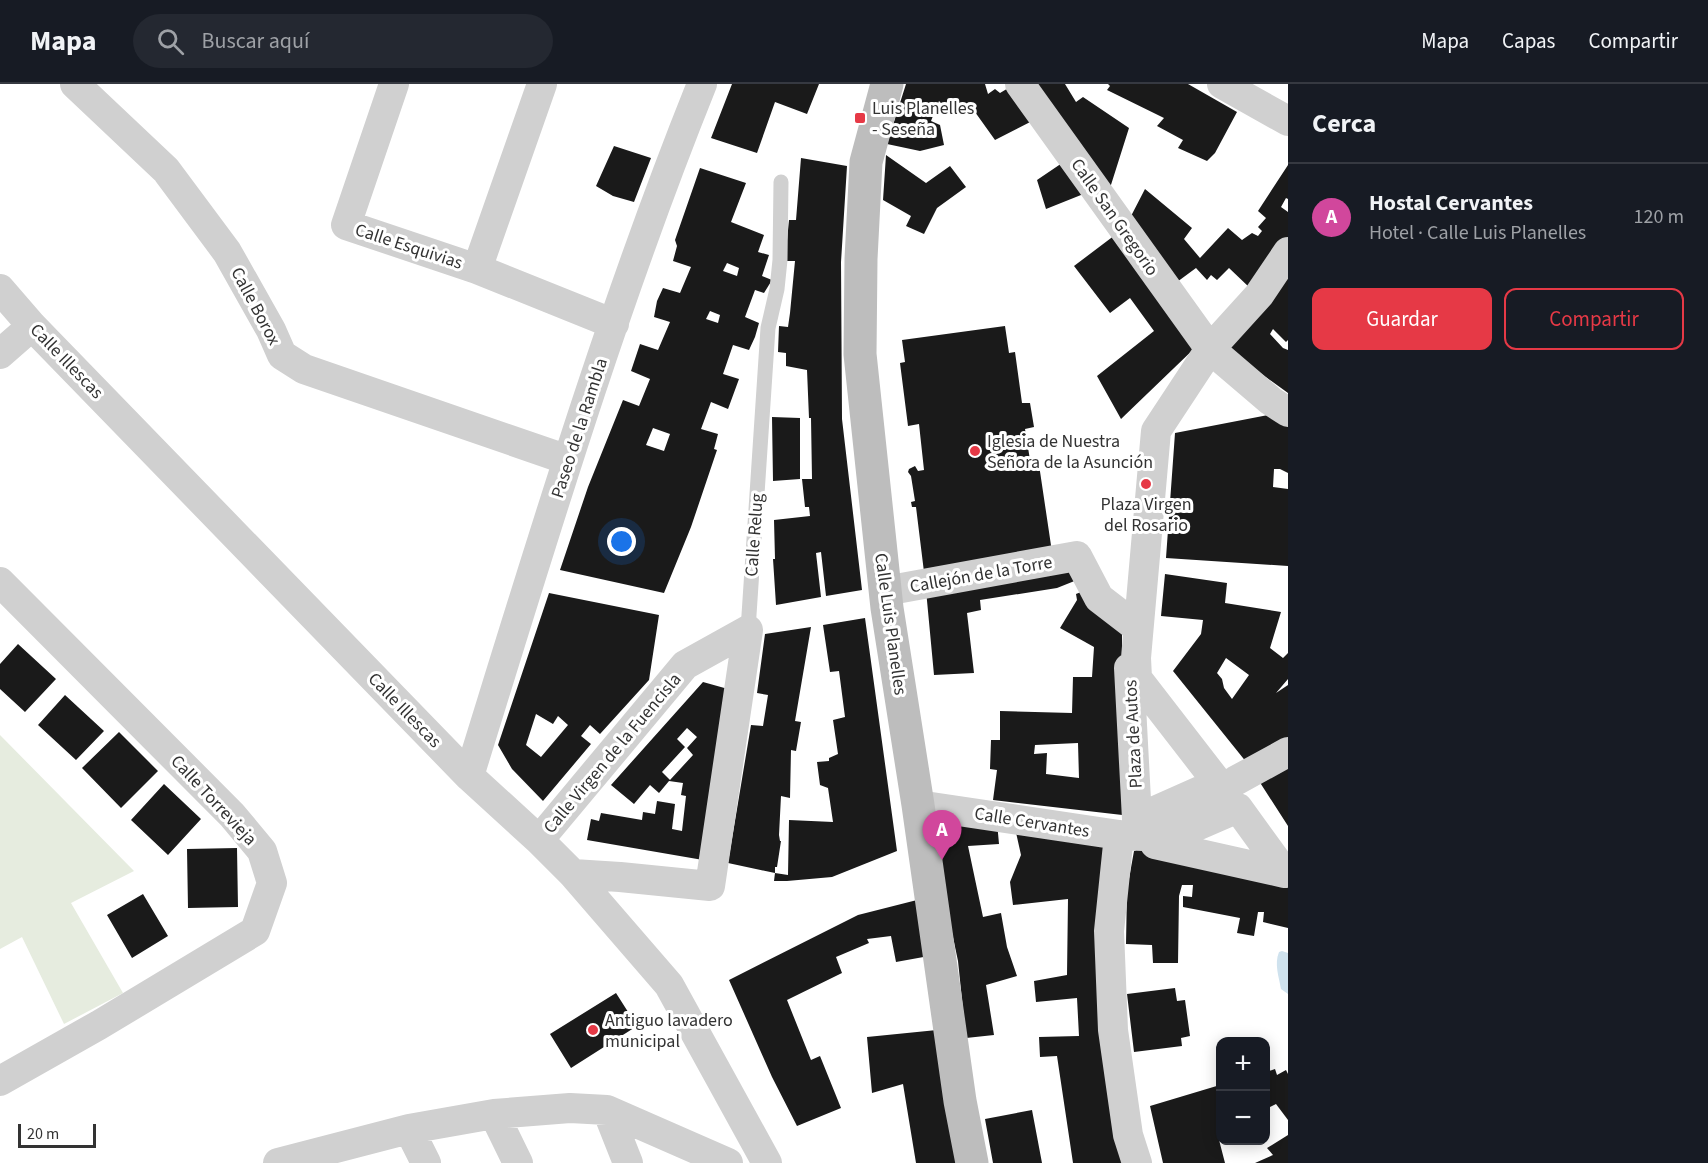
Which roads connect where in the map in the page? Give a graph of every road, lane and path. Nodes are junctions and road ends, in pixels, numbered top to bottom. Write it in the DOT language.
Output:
graph roads {
  1 [pos="75,84"];
  2 [pos="394,84"];
  3 [pos="542,84"];
  4 [pos="702,84"];
  5 [pos="887,84"];
  6 [pos="1020,84"];
  7 [pos="1222,84"];
  8 [pos="1288,121"];
  9 [pos="781,182"];
  10 [pos="1288,252"];
  11 [pos="477,269"];
  12 [pos="0,289"];
  13 [pos="614,324"];
  14 [pos="32,326"];
  15 [pos="1210,349"];
  16 [pos="0,354"];
  17 [pos="1288,412"];
  18 [pos="568,460"];
  19 [pos="0,582"];
  20 [pos="885,591"];
  21 [pos="1138,628"];
  22 [pos="748,630"];
  23 [pos="1136,668"];
  24 [pos="1288,752"];
  25 [pos="469,776"];
  26 [pos="1235,781"];
  27 [pos="918,805"];
  28 [pos="1133,834"];
  29 [pos="540,840"];
  30 [pos="1288,866"];
  31 [pos="573,874"];
  32 [pos="0,1081"];
  33 [pos="607,1110"];
  34 [pos="494,1114"];
  35 [pos="409,1129"];
  36 [pos="278,1163"];
  37 [pos="426,1163"];
  38 [pos="518,1163"];
  39 [pos="628,1163"];
  40 [pos="728,1163"];
  41 [pos="767,1163"];
  42 [pos="972,1163"];
  43 [pos="1137,1163"];
  1 -- 18 [label="street, Calle Borox"];
  2 -- 11 [label="street, Calle Esquivias"];
  3 -- 11 [label="street, Calle Esquivias"];
  4 -- 13 [label="street, Paseo de la Rambla"];
  5 -- 20 [label="street, Calle Luis Planelles"];
  6 -- 15 [label="street, Calle San Gregorio"];
  7 -- 8 [label="street"];
  9 -- 22 [label="lane, Calle Relug"];
  10 -- 15 [label="street"];
  11 -- 13 [label="street, Calle Esquivias"];
  12 -- 14 [label="street, Calle Illescas"];
  13 -- 18 [label="street, Paseo de la Rambla"];
  14 -- 16 [label="street"];
  14 -- 25 [label="street, Calle Illescas"];
  15 -- 17 [label="street, Calle San Gregorio"];
  15 -- 21 [label="street"];
  18 -- 25 [label="street, Paseo de la Rambla"];
  19 -- 32 [label="street, Calle Torrevieja"];
  20 -- 21 [label="street, Callejón de la Torre"];
  20 -- 27 [label="street, Calle Luis Planelles"];
  21 -- 23 [label="street"];
  22 -- 29 [label="street, Calle Virgen de la Fuencisla"];
  22 -- 31 [label="street, Calle Relug"];
  23 -- 26 [label="street"];
  23 -- 28 [label="street, Plaza de Autos"];
  23 -- 28 [label="street, Plaza de Autos"];
  24 -- 26 [label="street"];
  25 -- 29 [label="street, Calle Illescas"];
  26 -- 28 [label="street"];
  26 -- 30 [label="street"];
  27 -- 28 [label="street, Calle Cervantes"];
  27 -- 42 [label="street, Calle Luis Planelles"];
  28 -- 43 [label="street"];
  29 -- 31 [label="street, Calle Illescas"];
  31 -- 41 [label="street, Calle Illescas"];
  33 -- 34 [label="street"];
  33 -- 39 [label="street"];
  33 -- 40 [label="street"];
  34 -- 35 [label="street"];
  34 -- 38 [label="street"];
  35 -- 36 [label="street"];
  35 -- 37 [label="street"];
}
